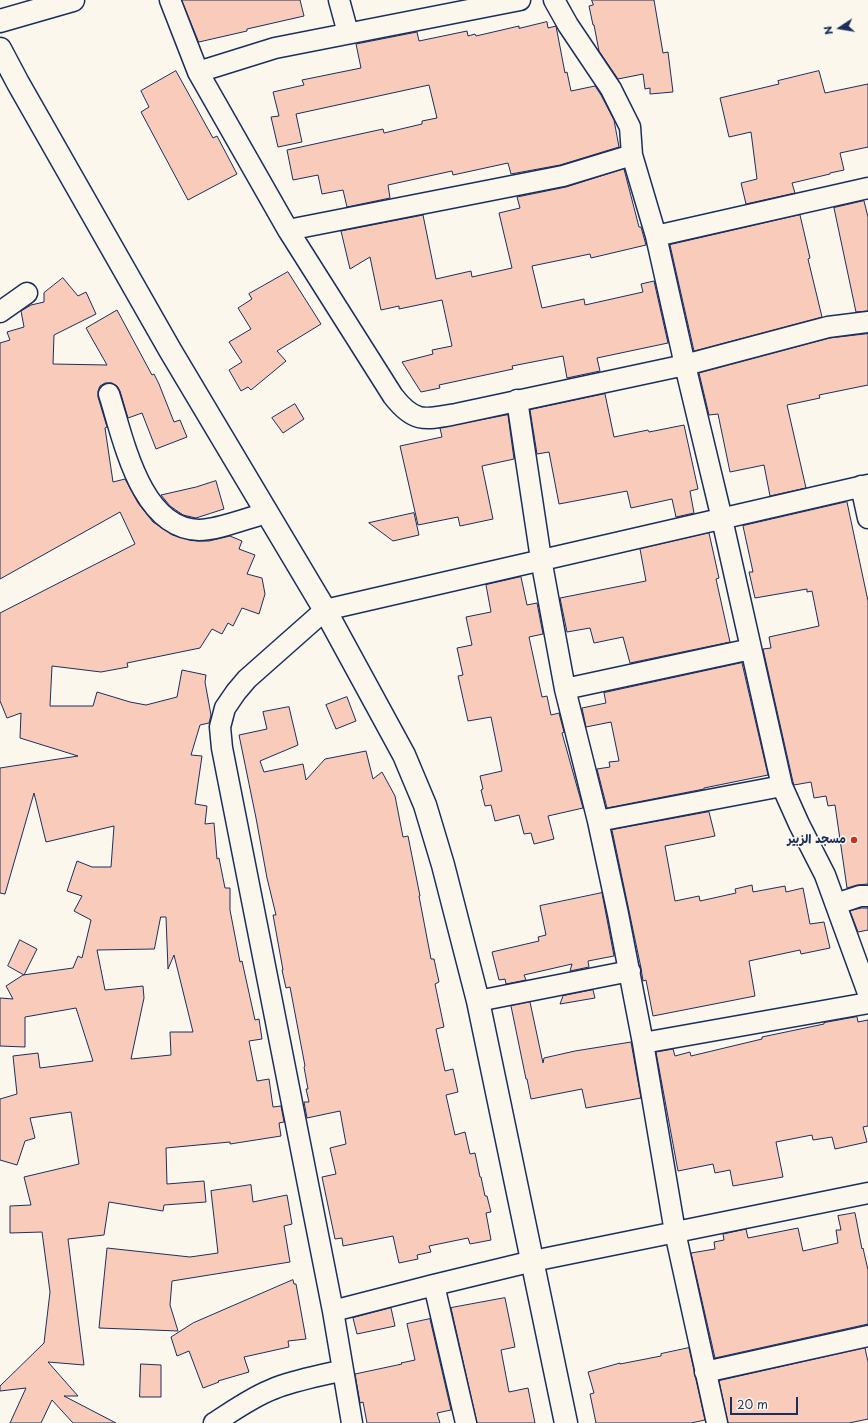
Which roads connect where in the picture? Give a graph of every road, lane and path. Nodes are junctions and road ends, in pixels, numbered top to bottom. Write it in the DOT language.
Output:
graph roads {
  1 [pos="73,0"];
  2 [pos="170,0"];
  3 [pos="339,0"];
  4 [pos="520,0"];
  5 [pos="554,0"];
  6 [pos="0,21"];
  7 [pos="348,33"];
  8 [pos="0,49"];
  9 [pos="198,72"];
  10 [pos="632,155"];
  11 [pos="868,188"];
  12 [pos="288,230"];
  13 [pos="656,236"];
  14 [pos="27,293"];
  15 [pos="0,312"];
  16 [pos="868,322"];
  17 [pos="685,365"];
  18 [pos="109,394"];
  19 [pos="517,400"];
  20 [pos="864,485"];
  21 [pos="267,513"];
  22 [pos="868,518"];
  23 [pos="722,519"];
  24 [pos="541,560"];
  25 [pos="325,610"];
  26 [pos="751,649"];
  27 [pos="565,689"];
  28 [pos="782,786"];
  29 [pos="598,821"];
  30 [pos="868,896"];
  31 [pos="836,904"];
  32 [pos="630,971"];
  33 [pos="868,993"];
  34 [pos="478,1001"];
  35 [pos="868,1003"];
  36 [pos="643,1044"];
  37 [pos="867,1198"];
  38 [pos="675,1232"];
  39 [pos="533,1261"];
  40 [pos="434,1285"];
  41 [pos="333,1311"];
  42 [pos="868,1336"];
  43 [pos="343,1370"];
  44 [pos="706,1372"];
  45 [pos="214,1423"];
  46 [pos="352,1423"];
  47 [pos="466,1423"];
  48 [pos="566,1423"];
  49 [pos="717,1423"];
  1 -- 6 [label="main road"];
  2 -- 9 [label="street"];
  3 -- 7 [label="street"];
  4 -- 7 [label="street"];
  5 -- 10 [label="street"];
  7 -- 9 [label="street"];
  8 -- 21 [label="main road"];
  9 -- 12 [label="street"];
  10 -- 12 [label="street"];
  10 -- 13 [label="street"];
  11 -- 13 [label="street"];
  12 -- 19 [label="street"];
  13 -- 17 [label="street"];
  14 -- 15 [label="street"];
  16 -- 17 [label="street"];
  17 -- 19 [label="street"];
  17 -- 23 [label="street"];
  18 -- 21 [label="street"];
  19 -- 24 [label="street"];
  20 -- 22 [label="street"];
  20 -- 23 [label="street"];
  21 -- 25 [label="main road"];
  23 -- 24 [label="street"];
  23 -- 26 [label="street"];
  24 -- 25 [label="street"];
  24 -- 27 [label="street"];
  25 -- 34 [label="main road"];
  25 -- 41 [label="street"];
  26 -- 27 [label="street"];
  26 -- 28 [label="street"];
  27 -- 29 [label="street"];
  28 -- 29 [label="street"];
  28 -- 31 [label="street"];
  29 -- 32 [label="street"];
  30 -- 31 [label="street"];
  31 -- 33 [label="street"];
  32 -- 34 [label="street"];
  32 -- 36 [label="street"];
  34 -- 39 [label="main road"];
  35 -- 36 [label="street"];
  36 -- 38 [label="street"];
  37 -- 38 [label="street"];
  38 -- 39 [label="street"];
  38 -- 44 [label="street"];
  39 -- 40 [label="street"];
  39 -- 48 [label="main road"];
  40 -- 41 [label="street"];
  40 -- 47 [label="street"];
  41 -- 43 [label="street"];
  42 -- 44 [label="street"];
  43 -- 45 [label="street"];
  43 -- 46 [label="street"];
  44 -- 49 [label="street"];
}
